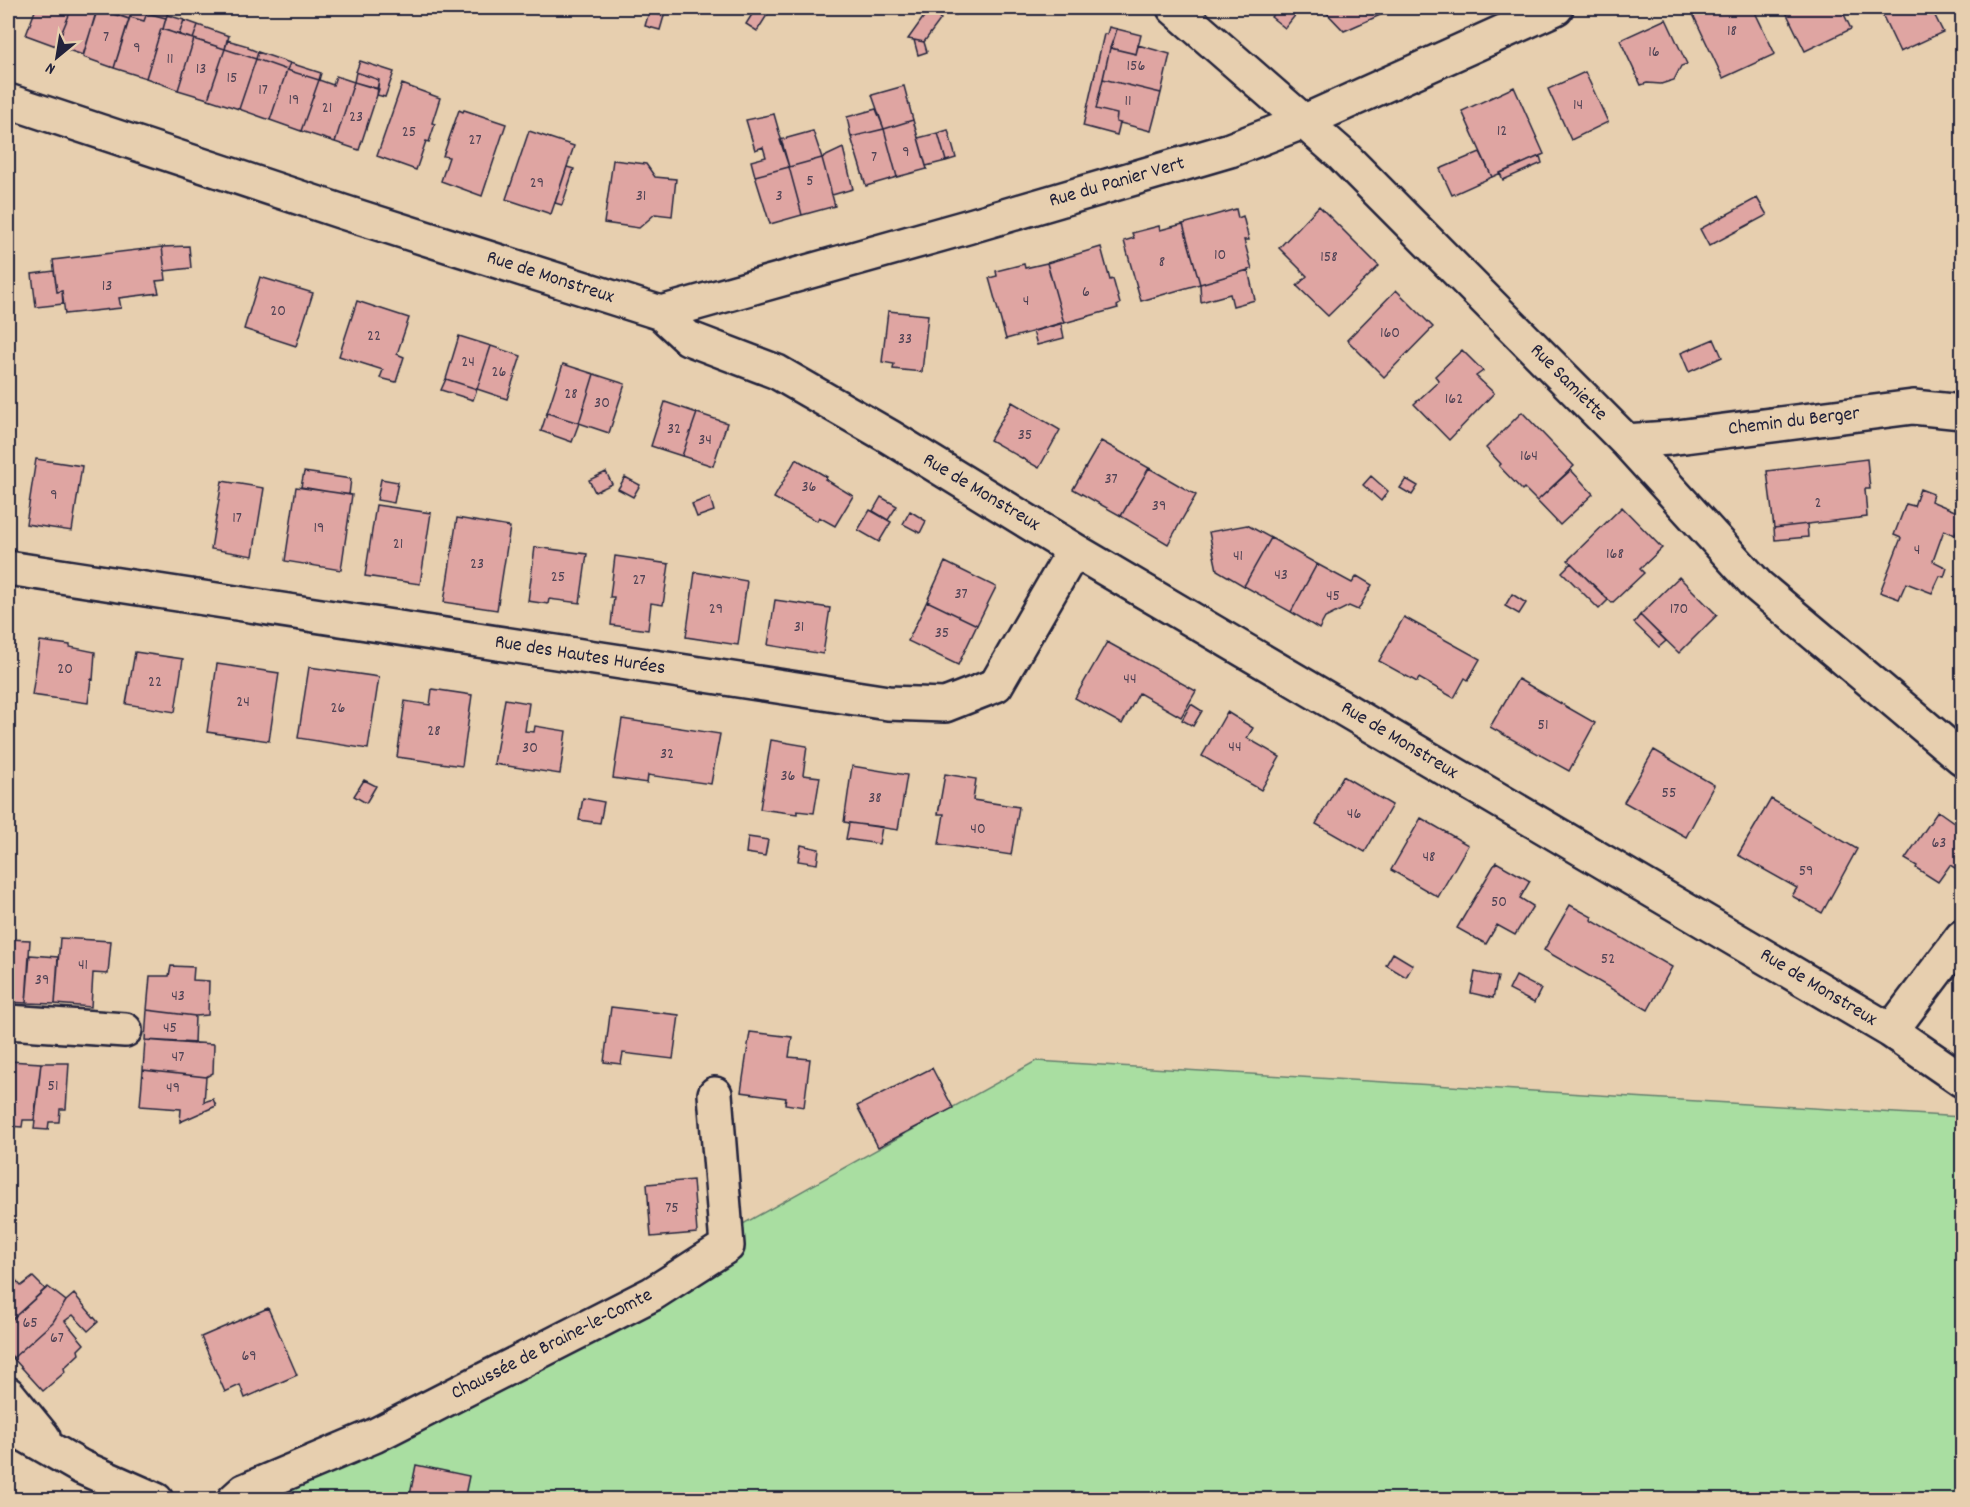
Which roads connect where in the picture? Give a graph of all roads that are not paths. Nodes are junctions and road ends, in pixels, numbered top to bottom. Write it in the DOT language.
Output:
graph roads {
  1 [pos="1174,8"];
  2 [pos="1556,8"];
  3 [pos="8,101"];
  4 [pos="1305,121"];
  5 [pos="661,313"];
  6 [pos="1962,412"];
  7 [pos="1626,441"];
  8 [pos="1074,550"];
  9 [pos="8,568"];
  10 [pos="1962,758"];
  11 [pos="1962,937"];
  12 [pos="8,1022"];
  13 [pos="125,1030"];
  14 [pos="1890,1031"];
  15 [pos="1962,1080"];
  16 [pos="715,1094"];
  17 [pos="8,1395"];
  18 [pos="8,1425"];
  19 [pos="58,1454"];
  20 [pos="156,1500"];
  21 [pos="234,1500"];
  1 -- 4 [label="street, Rue Samiette"];
  2 -- 4 [label="street, Rue du Panier Vert"];
  3 -- 5 [label="street, Rue de Monstreux"];
  4 -- 5 [label="street, Rue du Panier Vert"];
  4 -- 7 [label="street, Rue Samiette"];
  5 -- 8 [label="street, Rue de Monstreux"];
  6 -- 7 [label="street, Chemin du Berger"];
  7 -- 10 [label="street, Rue Samiette"];
  8 -- 9 [label="street, Rue des Hautes Hurées"];
  8 -- 14 [label="street, Rue de Monstreux"];
  11 -- 14 [label="street"];
  12 -- 13 [label="street"];
  14 -- 15 [label="street, Rue de Monstreux"];
  16 -- 21 [label="street, Chaussée de Braine-le-Comte"];
  17 -- 19 [label="street"];
  18 -- 19 [label="street"];
  19 -- 20 [label="street"];
}
